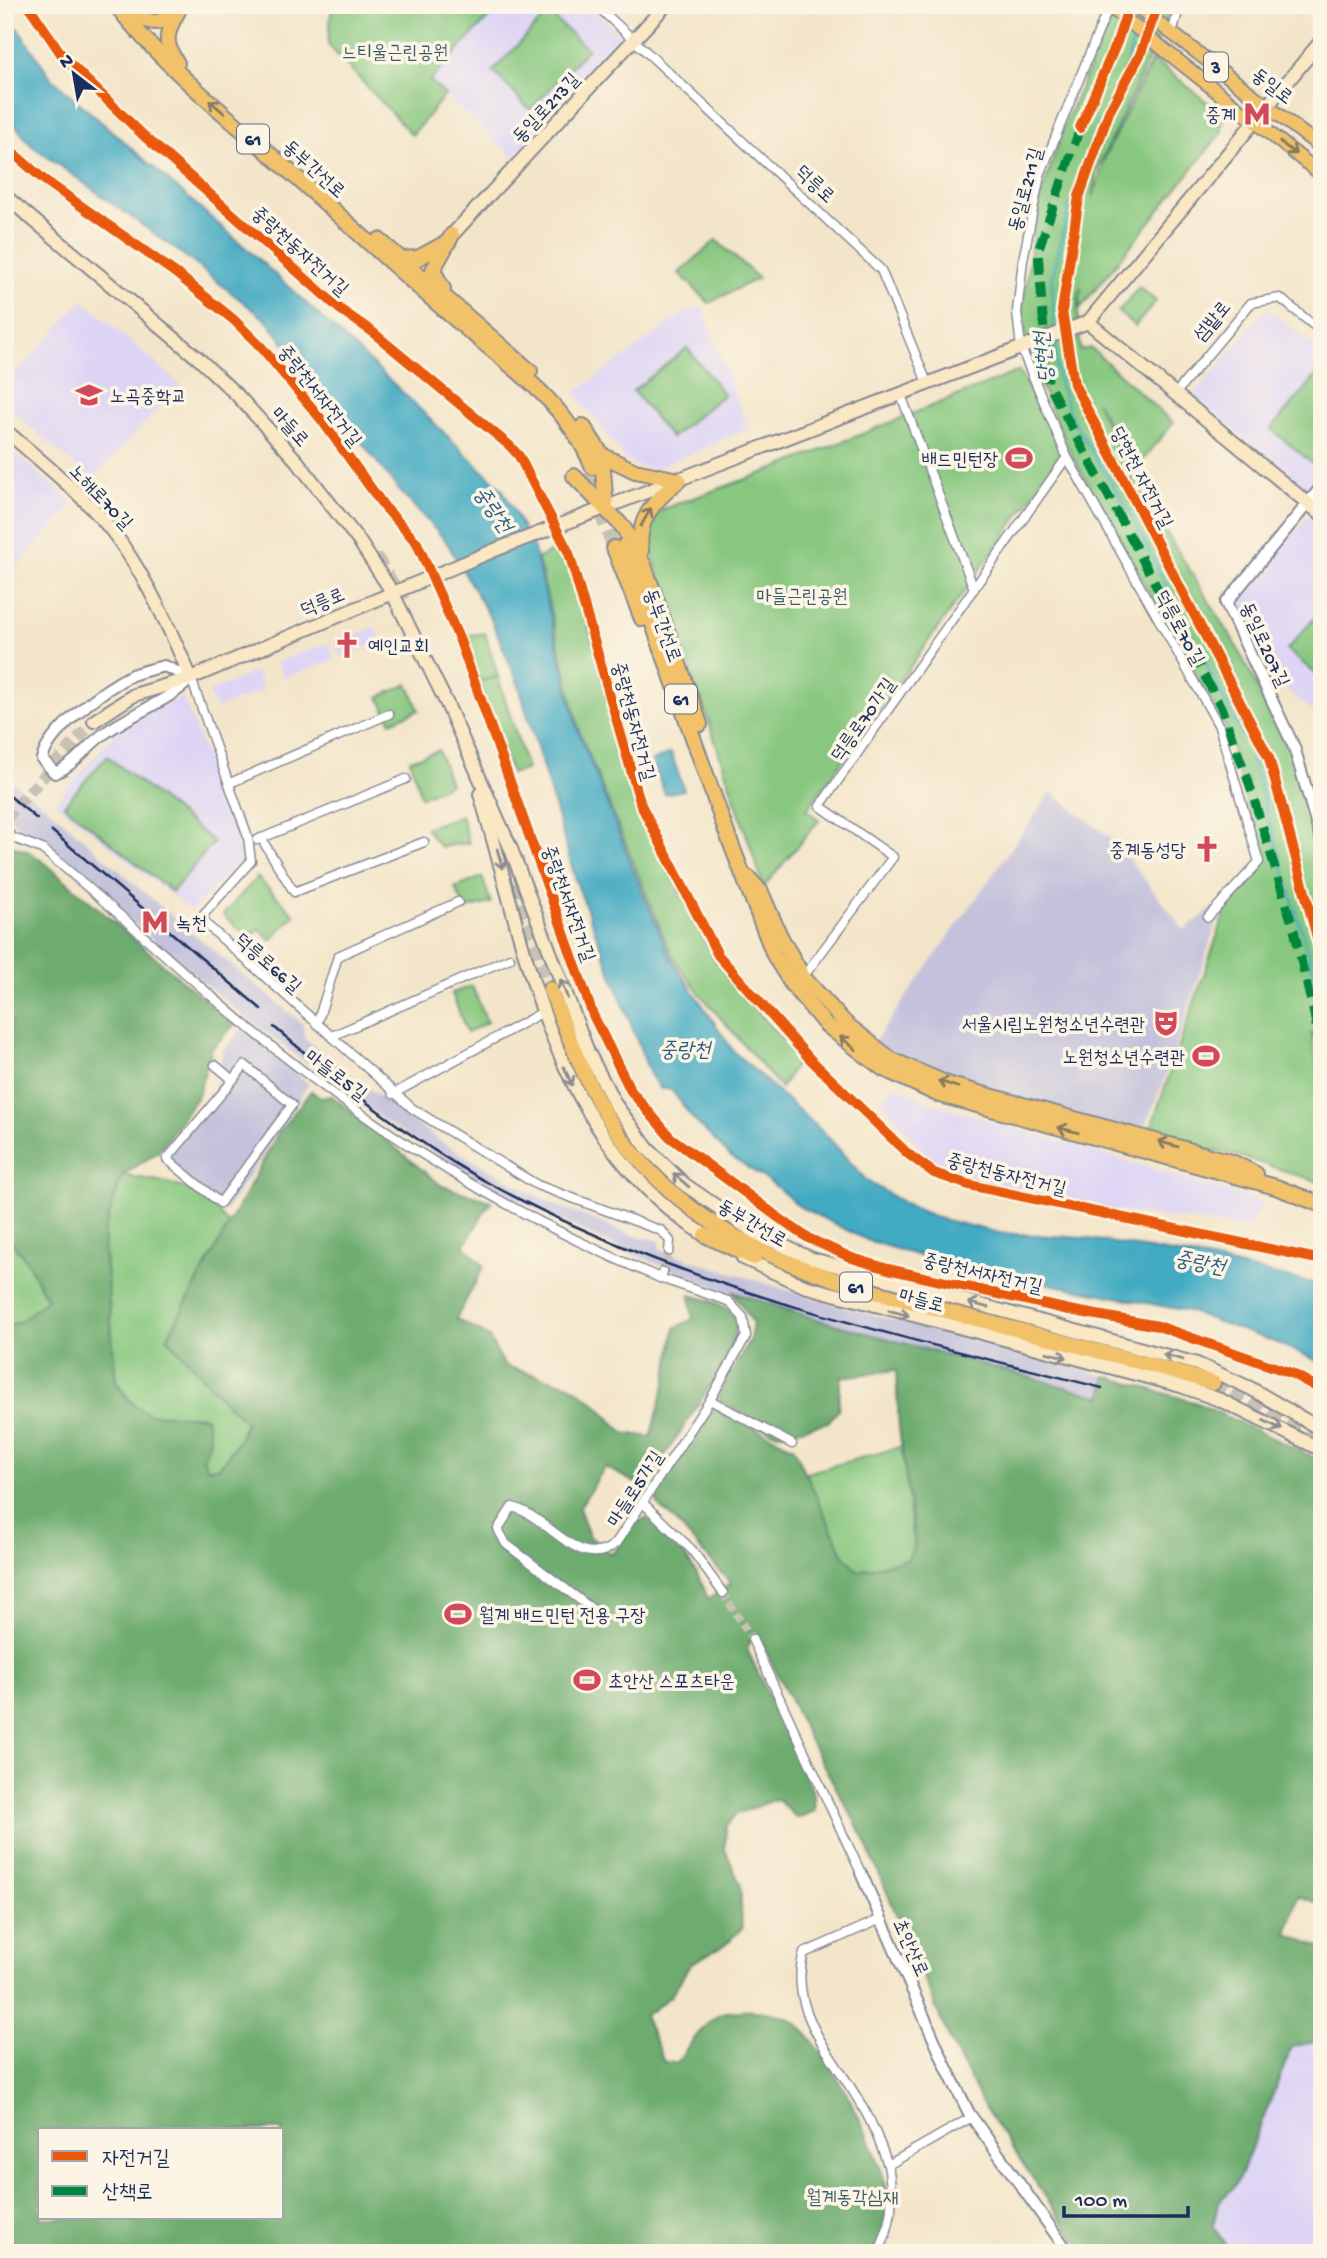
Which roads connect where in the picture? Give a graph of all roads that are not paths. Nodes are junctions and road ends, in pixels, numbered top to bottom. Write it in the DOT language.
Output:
graph roads {
  1 [pos="116,5"];
  2 [pos="596,5"];
  3 [pos="667,5"];
  4 [pos="1135,5"];
  5 [pos="1180,5"];
  6 [pos="1108,6"];
  7 [pos="180,8"];
  8 [pos="130,10"];
  9 [pos="1169,31"];
  10 [pos="634,40"];
  11 [pos="1322,40"];
  12 [pos="169,51"];
  13 [pos="195,87"];
  14 [pos="1268,105"];
  15 [pos="1254,122"];
  16 [pos="1322,148"];
  17 [pos="281,163"];
  18 [pos="1322,175"];
  19 [pos="5,197"];
  20 [pos="452,235"];
  21 [pos="402,259"];
  22 [pos="448,305"];
  23 [pos="1088,322"];
  24 [pos="462,325"];
  25 [pos="1322,332"];
  26 [pos="494,337"];
  27 [pos="1026,346"];
  28 [pos="526,377"];
  29 [pos="928,385"];
  30 [pos="1175,394"];
  31 [pos="901,395"];
  32 [pos="5,430"];
  33 [pos="1067,457"];
  34 [pos="589,468"];
  35 [pos="679,480"];
  36 [pos="1322,486"];
  37 [pos="1308,503"];
  38 [pos="606,510"];
  39 [pos="1322,515"];
  40 [pos="644,565"];
  41 [pos="974,589"];
  42 [pos="392,592"];
  43 [pos="191,678"];
  44 [pos="389,714"];
  45 [pos="94,721"];
  46 [pos="466,747"];
  47 [pos="407,779"];
  48 [pos="230,783"];
  49 [pos="718,801"];
  50 [pos="726,831"];
  51 [pos="7,837"];
  52 [pos="261,838"];
  53 [pos="250,842"];
  54 [pos="424,842"];
  55 [pos="1322,842"];
  56 [pos="742,871"];
  57 [pos="458,902"];
  58 [pos="1208,917"];
  59 [pos="545,936"];
  60 [pos="522,939"];
  61 [pos="510,958"];
  62 [pos="803,977"];
  63 [pos="550,989"];
  64 [pos="543,1012"];
  65 [pos="317,1024"];
  66 [pos="332,1036"];
  67 [pos="215,1065"];
  68 [pos="233,1080"];
  69 [pos="393,1094"];
  70 [pos="1276,1186"];
  71 [pos="1322,1205"];
  72 [pos="705,1235"];
  73 [pos="669,1251"];
  74 [pos="662,1275"];
  75 [pos="868,1290"];
  76 [pos="1213,1383"];
  77 [pos="710,1400"];
  78 [pos="1322,1430"];
  79 [pos="792,1444"];
  80 [pos="1322,1450"];
  81 [pos="643,1503"];
  82 [pos="723,1593"];
  83 [pos="604,1618"];
  84 [pos="752,1639"];
  85 [pos="861,1873"];
  86 [pos="881,1919"];
  87 [pos="972,2117"];
  88 [pos="888,2165"];
  89 [pos="878,2253"];
  90 [pos="1069,2253"];
  1 -- 13 [label="highway, 동부간선로 / 61"];
  2 -- 10 [label="street, 덕릉로"];
  3 -- 10 [label="main road, 동일로213길"];
  4 -- 9 [label="main road, 3"];
  5 -- 9 [label="street"];
  6 -- 15 [label="main road, 동일로 / 3"];
  6 -- 27 [label="street, 동일로211길"];
  7 -- 8 [label="highway"];
  7 -- 12 [label="highway"];
  8 -- 12 [label="highway"];
  9 -- 14 [label="main road, 동일로 / 3"];
  10 -- 20 [label="main road, 동일로213길"];
  10 -- 29 [label="street, 덕릉로"];
  11 -- 14 [label="main road"];
  12 -- 13 [label="highway"];
  17 -- 13 [label="highway, 동부간선로 / 61, one-way"];
  14 -- 15 [label="main road"];
  14 -- 16 [label="main road, 동일로 / 3"];
  15 -- 18 [label="main road, 동일로 / 3, one-way"];
  15 -- 23 [label="main road"];
  17 -- 21 [label="highway"];
  17 -- 22 [label="highway, 동부간선로 / 61"];
  19 -- 42 [label="main road, 마들로"];
  20 -- 21 [label="highway"];
  20 -- 22 [label="highway"];
  21 -- 22 [label="highway"];
  22 -- 24 [label="highway, 동부간선로 / 61"];
  22 -- 26 [label="highway"];
  23 -- 27 [label="main road, 덕릉로"];
  23 -- 30 [label="main road"];
  24 -- 28 [label="highway, 동부간선로 / 61"];
  24 -- 34 [label="highway, 동부간선로 / 61"];
  25 -- 30 [label="street, 섬밭로"];
  26 -- 28 [label="highway"];
  26 -- 34 [label="highway"];
  27 -- 29 [label="main road, 덕릉로"];
  27 -- 33 [label="street, 덕릉로70길"];
  28 -- 34 [label="highway, 동부간선로 / 61"];
  29 -- 31 [label="main road, 덕릉로"];
  30 -- 37 [label="main road"];
  31 -- 35 [label="main road, 덕릉로"];
  31 -- 41 [label="street"];
  32 -- 43 [label="main road, 노해로70길"];
  33 -- 41 [label="street, 덕릉로70가길"];
  33 -- 58 [label="street, 덕릉로70길"];
  34 -- 35 [label="highway"];
  34 -- 38 [label="highway"];
  34 -- 38 [label="highway"];
  35 -- 38 [label="main road, 덕릉로"];
  40 -- 35 [label="highway, one-way"];
  36 -- 37 [label="street, 동일로207길"];
  37 -- 39 [label="main road"];
  37 -- 55 [label="street, 동일로207길"];
  38 -- 40 [label="highway"];
  38 -- 42 [label="main road, 덕릉로"];
  40 -- 49 [label="highway"];
  41 -- 62 [label="street, 덕릉로70가길"];
  42 -- 43 [label="main road, 덕릉로"];
  42 -- 46 [label="main road, 마들로"];
  43 -- 43 [label="street"];
  43 -- 45 [label="main road, 덕릉로"];
  43 -- 48 [label="street"];
  44 -- 48 [label="street"];
  46 -- 59 [label="main road, 마들로"];
  46 -- 60 [label="main road, 마들로, one-way"];
  47 -- 52 [label="street"];
  48 -- 53 [label="street"];
  49 -- 50 [label="highway, 동부간선로 / 61"];
  49 -- 50 [label="highway, 동부간선로 / 61"];
  50 -- 56 [label="highway, 동부간선로 / 61"];
  51 -- 74 [label="street, 마들로5길"];
  52 -- 53 [label="street"];
  52 -- 54 [label="street"];
  53 -- 65 [label="street, 덕릉로66길"];
  56 -- 62 [label="highway"];
  70 -- 56 [label="highway, 동부간선로 / 61, one-way"];
  57 -- 65 [label="street"];
  59 -- 60 [label="main road"];
  78 -- 59 [label="main road, 마들로, one-way"];
  60 -- 64 [label="main road, 마들로"];
  61 -- 66 [label="street"];
  70 -- 62 [label="highway, one-way"];
  63 -- 75 [label="highway, 동부간선로 / 61"];
  64 -- 69 [label="street"];
  64 -- 72 [label="main road, 마들로, one-way"];
  65 -- 66 [label="street, 덕릉로66길"];
  66 -- 69 [label="street, 덕릉로66길"];
  67 -- 68 [label="street"];
  68 -- 68 [label="street"];
  69 -- 73 [label="street, 덕릉로66길"];
  70 -- 71 [label="highway, 동부간선로 / 61"];
  72 -- 75 [label="highway"];
  72 -- 80 [label="main road, 마들로, one-way"];
  74 -- 77 [label="street, 마들로5가길"];
  75 -- 76 [label="highway, 동부간선로 / 61"];
  77 -- 79 [label="street"];
  77 -- 81 [label="street, 마들로5가길"];
  81 -- 82 [label="street"];
  81 -- 83 [label="street, 마들로5가길"];
  84 -- 85 [label="street, 초안산로"];
  85 -- 86 [label="street, 초안산로"];
  86 -- 87 [label="street, 초안산로"];
  86 -- 88 [label="street"];
  87 -- 88 [label="street"];
  87 -- 90 [label="street, 초안산로"];
  88 -- 89 [label="street"];
}
